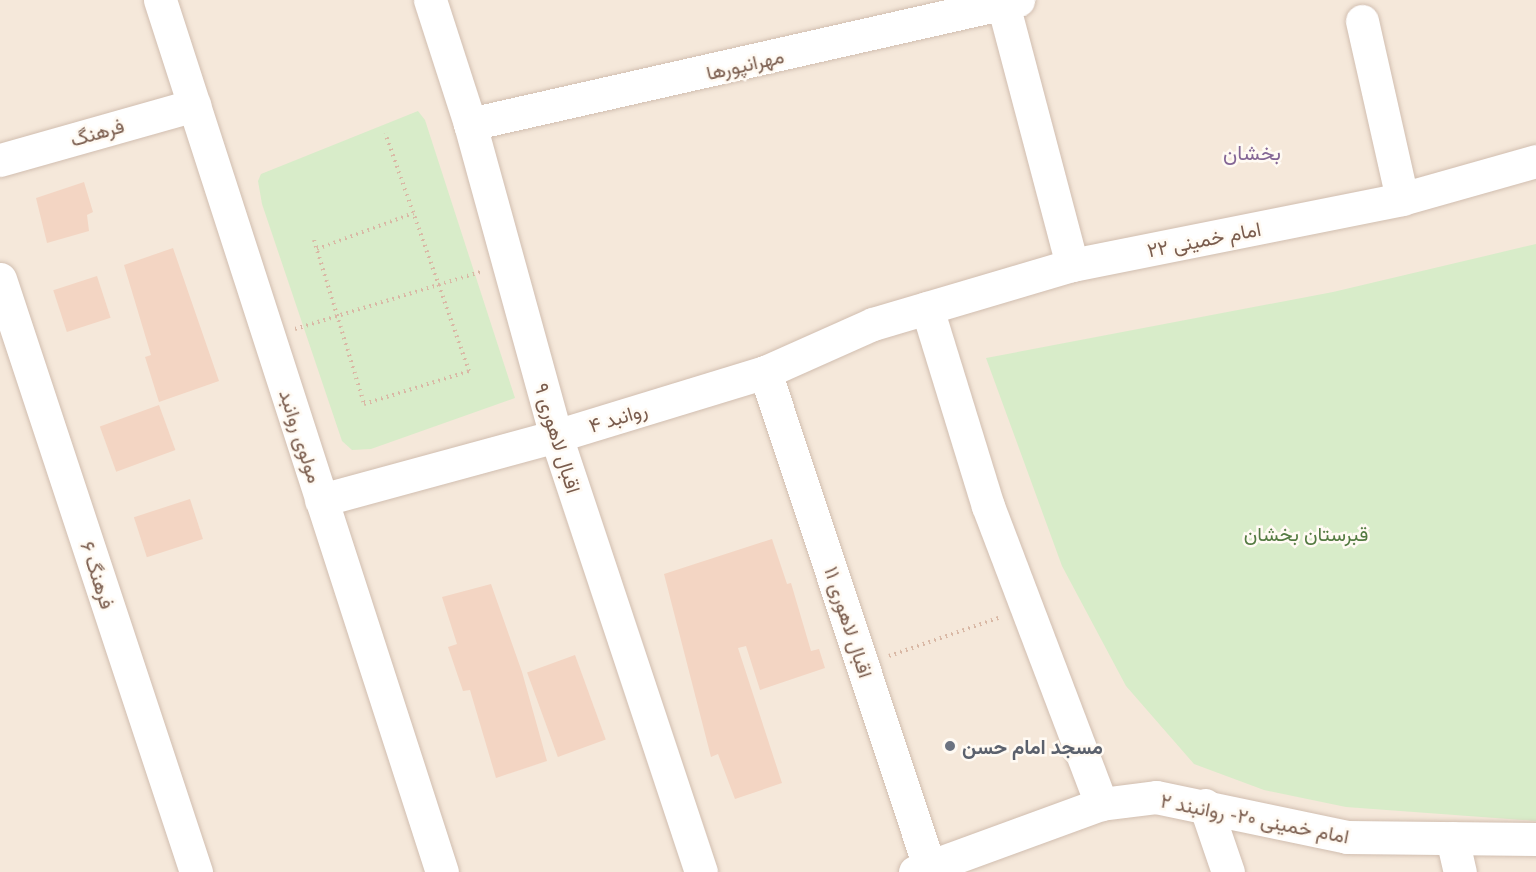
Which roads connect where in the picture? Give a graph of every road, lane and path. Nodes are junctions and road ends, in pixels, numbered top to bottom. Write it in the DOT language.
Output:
graph roads {
  1 [pos="160,0"];
  2 [pos="430,0"];
  3 [pos="1008,1"];
  4 [pos="1362,21"];
  5 [pos="194,105"];
  6 [pos="470,124"];
  7 [pos="386,133"];
  8 [pos="0,160"];
  9 [pos="1536,160"];
  10 [pos="1402,199"];
  11 [pos="414,213"];
  12 [pos="314,240"];
  13 [pos="316,249"];
  14 [pos="508,264"];
  15 [pos="1072,265"];
  16 [pos="0,279"];
  17 [pos="439,285"];
  18 [pos="927,308"];
  19 [pos="338,316"];
  20 [pos="873,324"];
  21 [pos="269,337"];
  22 [pos="765,372"];
  23 [pos="556,436"];
  24 [pos="321,500"];
  25 [pos="1028,608"];
  26 [pos="863,665"];
  27 [pos="1101,804"];
  28 [pos="1205,805"];
  29 [pos="1452,838"];
  30 [pos="1536,839"];
  31 [pos="925,870"];
  32 [pos="196,872"];
  33 [pos="442,872"];
  34 [pos="701,872"];
  35 [pos="1228,872"];
  36 [pos="1460,872"];
  1 -- 5 [label="street, مولوی روانبد"];
  2 -- 6 [label="street, اقبال لاهوری ۹"];
  3 -- 6 [label="street, مهرانپورها"];
  3 -- 15 [label="street"];
  4 -- 10 [label="street"];
  5 -- 8 [label="street, فرهنگ"];
  5 -- 21 [label="street, مولوی روانبد"];
  6 -- 14 [label="street, اقبال لاهوری ۹"];
  7 -- 11 [label="path"];
  9 -- 10 [label="street, امام خمینی ۲۲"];
  10 -- 15 [label="street, امام خمینی ۲۲"];
  11 -- 13 [label="path"];
  11 -- 17 [label="path"];
  12 -- 13 [label="path"];
  13 -- 19 [label="path"];
  14 -- 17 [label="path"];
  14 -- 23 [label="street, اقبال لاهوری ۹"];
  15 -- 18 [label="street, امام خمینی ۲۲"];
  16 -- 32 [label="street, فرهنگ ۶"];
  17 -- 19 [label="path"];
  17 -- 19 [label="path"];
  18 -- 20 [label="street, امام خمینی ۲۲"];
  18 -- 25 [label="street"];
  19 -- 21 [label="path"];
  20 -- 22 [label="street, روانبد ۴"];
  21 -- 24 [label="street, مولوی روانبد"];
  22 -- 23 [label="street, روانبد ۴"];
  22 -- 26 [label="street, اقبال لاهوری ۱۱"];
  23 -- 24 [label="street, روانبد ۴"];
  23 -- 34 [label="street, اقبال لاهوری ۹"];
  24 -- 33 [label="street, مولوی روانبد"];
  25 -- 26 [label="path"];
  25 -- 27 [label="street"];
  26 -- 31 [label="street, اقبال لاهوری ۱۱"];
  27 -- 28 [label="street, امام خمینی ۲۰- روانبند ۲"];
  27 -- 31 [label="street, امام خمینی ۲۰- روانبند ۲"];
  28 -- 29 [label="street, امام خمینی ۲۰- روانبند ۲"];
  28 -- 35 [label="street"];
  29 -- 30 [label="street, امام خمینی ۲۰- روانبند ۲"];
  29 -- 36 [label="street"];
}
